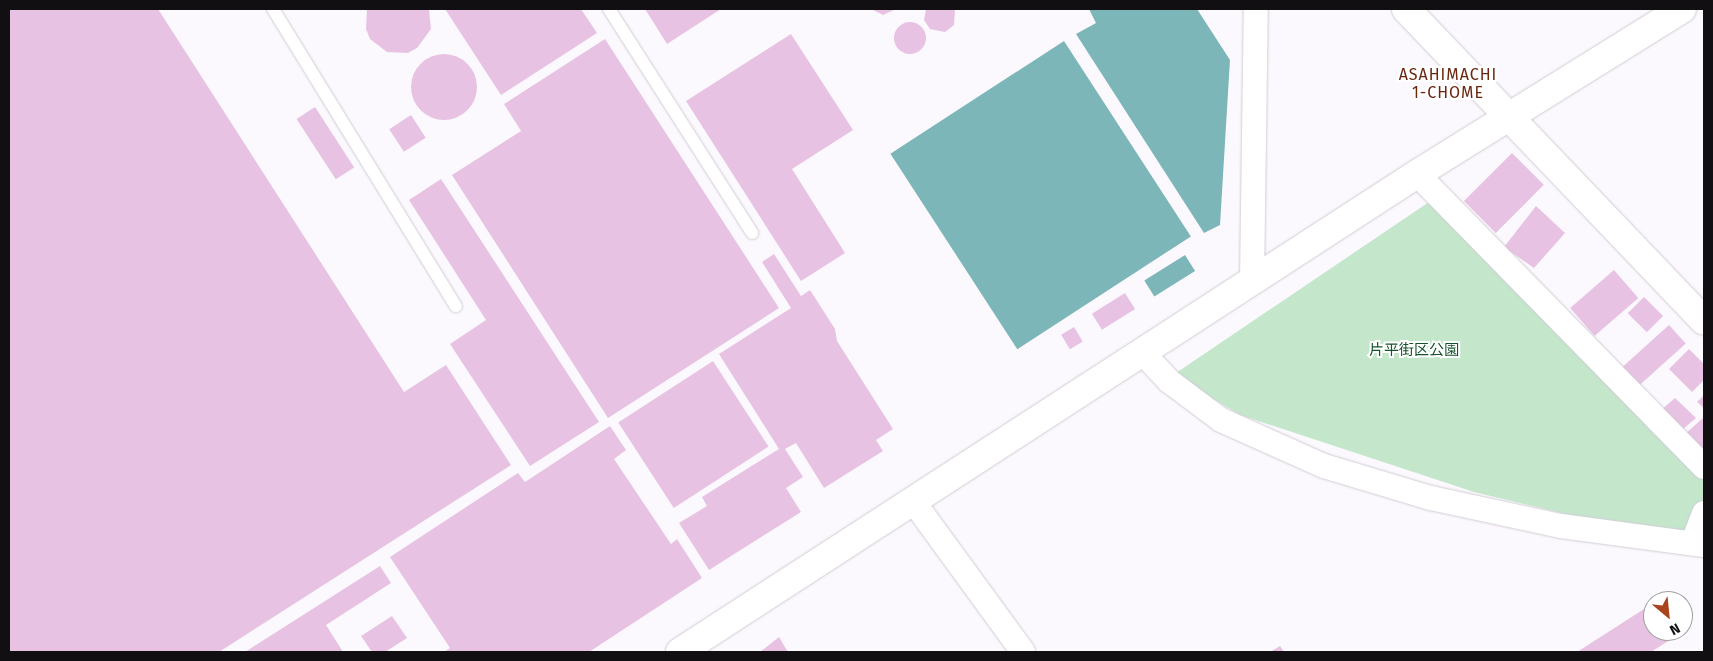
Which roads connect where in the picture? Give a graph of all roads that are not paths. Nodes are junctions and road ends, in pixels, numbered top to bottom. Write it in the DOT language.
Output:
graph roads {
  1 [pos="273,9"];
  2 [pos="609,9"];
  3 [pos="1256,9"];
  4 [pos="1406,9"];
  5 [pos="1682,9"];
  6 [pos="1507,117"];
  7 [pos="1417,174"];
  8 [pos="752,234"];
  9 [pos="1252,281"];
  10 [pos="456,306"];
  11 [pos="1704,321"];
  12 [pos="1142,352"];
  13 [pos="1704,467"];
  14 [pos="913,501"];
  15 [pos="1704,513"];
  16 [pos="1698,543"];
  17 [pos="680,652"];
  18 [pos="1023,652"];
  1 -- 10 [label="lane"];
  2 -- 8 [label="lane"];
  3 -- 9 [label="street"];
  4 -- 6 [label="street"];
  5 -- 6 [label="street"];
  6 -- 7 [label="street"];
  6 -- 11 [label="street"];
  7 -- 9 [label="street"];
  7 -- 13 [label="street"];
  9 -- 12 [label="street"];
  12 -- 14 [label="street"];
  12 -- 16 [label="street"];
  14 -- 17 [label="street"];
  14 -- 18 [label="street"];
  15 -- 16 [label="street"];
}
